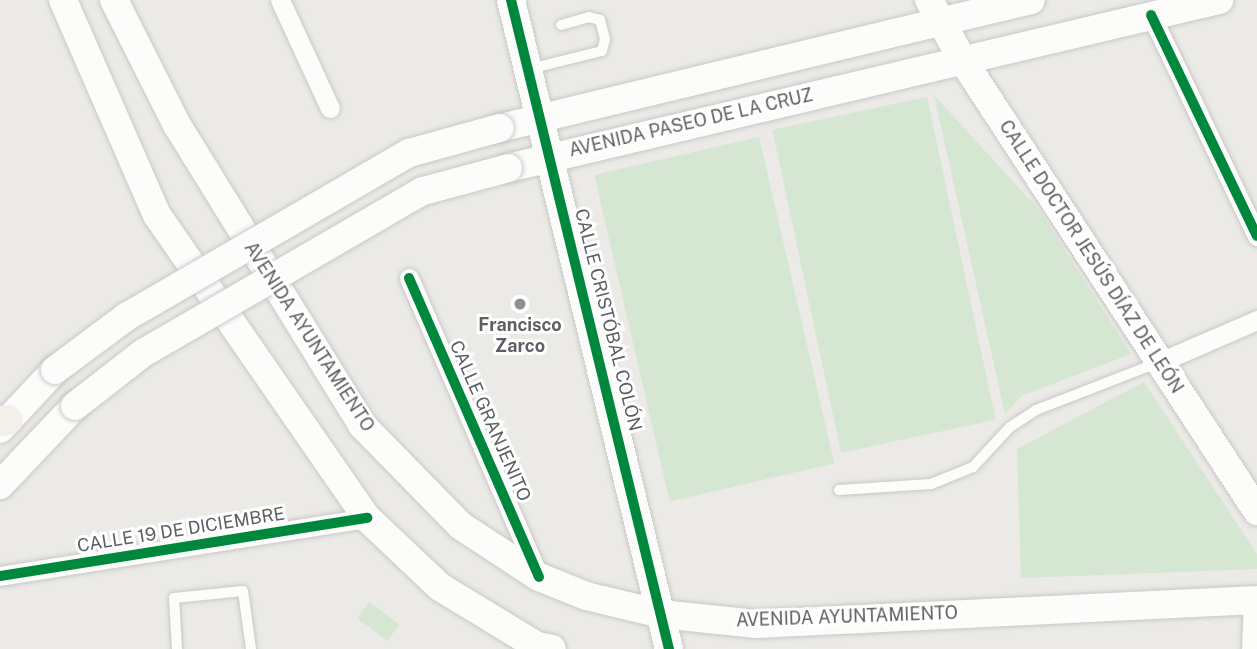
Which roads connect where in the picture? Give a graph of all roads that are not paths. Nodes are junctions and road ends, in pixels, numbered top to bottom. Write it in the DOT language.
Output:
graph roads {
  1 [pos="63,0"];
  2 [pos="114,0"];
  3 [pos="280,0"];
  4 [pos="511,0"];
  5 [pos="1031,0"];
  6 [pos="1219,0"];
  7 [pos="933,10"];
  8 [pos="1151,15"];
  9 [pos="561,25"];
  10 [pos="962,60"];
  11 [pos="528,69"];
  12 [pos="330,108"];
  13 [pos="541,118"];
  14 [pos="551,157"];
  15 [pos="1257,236"];
  16 [pos="409,278"];
  17 [pos="1257,320"];
  18 [pos="1160,362"];
  19 [pos="3,423"];
  20 [pos="0,485"];
  21 [pos="839,489"];
  22 [pos="1257,511"];
  23 [pos="367,518"];
  24 [pos="0,576"];
  25 [pos="539,578"];
  26 [pos="1255,600"];
  27 [pos="661,614"];
  28 [pos="543,648"];
  29 [pos="177,649"];
  30 [pos="251,649"];
  31 [pos="669,649"];
  32 [pos="1251,649"];
  1 -- 23 [label="main road"];
  2 -- 25 [label="main road, AVENIDA AYUNTAMIENTO"];
  3 -- 12 [label="street"];
  4 -- 11 [label="main road, CALLE CRISTÓBAL COLÓN"];
  5 -- 7 [label="main road"];
  6 -- 8 [label="main road, AVENIDA PASEO DE LA CRUZ"];
  7 -- 10 [label="main road, CALLE DOCTOR JESÚS DÍAZ DE LEÓN"];
  7 -- 13 [label="main road"];
  8 -- 10 [label="main road, AVENIDA PASEO DE LA CRUZ"];
  8 -- 15 [label="street"];
  9 -- 11 [label="lane"];
  10 -- 14 [label="main road, AVENIDA PASEO DE LA CRUZ"];
  10 -- 18 [label="main road, CALLE DOCTOR JESÚS DÍAZ DE LEÓN"];
  11 -- 13 [label="main road, CALLE CRISTÓBAL COLÓN"];
  13 -- 14 [label="main road, CALLE CRISTÓBAL COLÓN"];
  13 -- 19 [label="main road, bridge"];
  14 -- 20 [label="main road, AVENIDA PASEO DE LA CRUZ, bridge"];
  14 -- 27 [label="main road, CALLE CRISTÓBAL COLÓN"];
  16 -- 25 [label="street, CALLE GRANJENITO"];
  17 -- 18 [label="street"];
  18 -- 21 [label="lane"];
  18 -- 22 [label="main road, CALLE DOCTOR JESÚS DÍAZ DE LEÓN"];
  23 -- 24 [label="street, CALLE 19 DE DICIEMBRE"];
  23 -- 28 [label="main road"];
  25 -- 27 [label="main road, AVENIDA AYUNTAMIENTO"];
  26 -- 27 [label="main road, AVENIDA AYUNTAMIENTO"];
  26 -- 32 [label="street"];
  27 -- 31 [label="main road, CALLE CRISTÓBAL COLÓN"];
  29 -- 30 [label="lane"];
}
